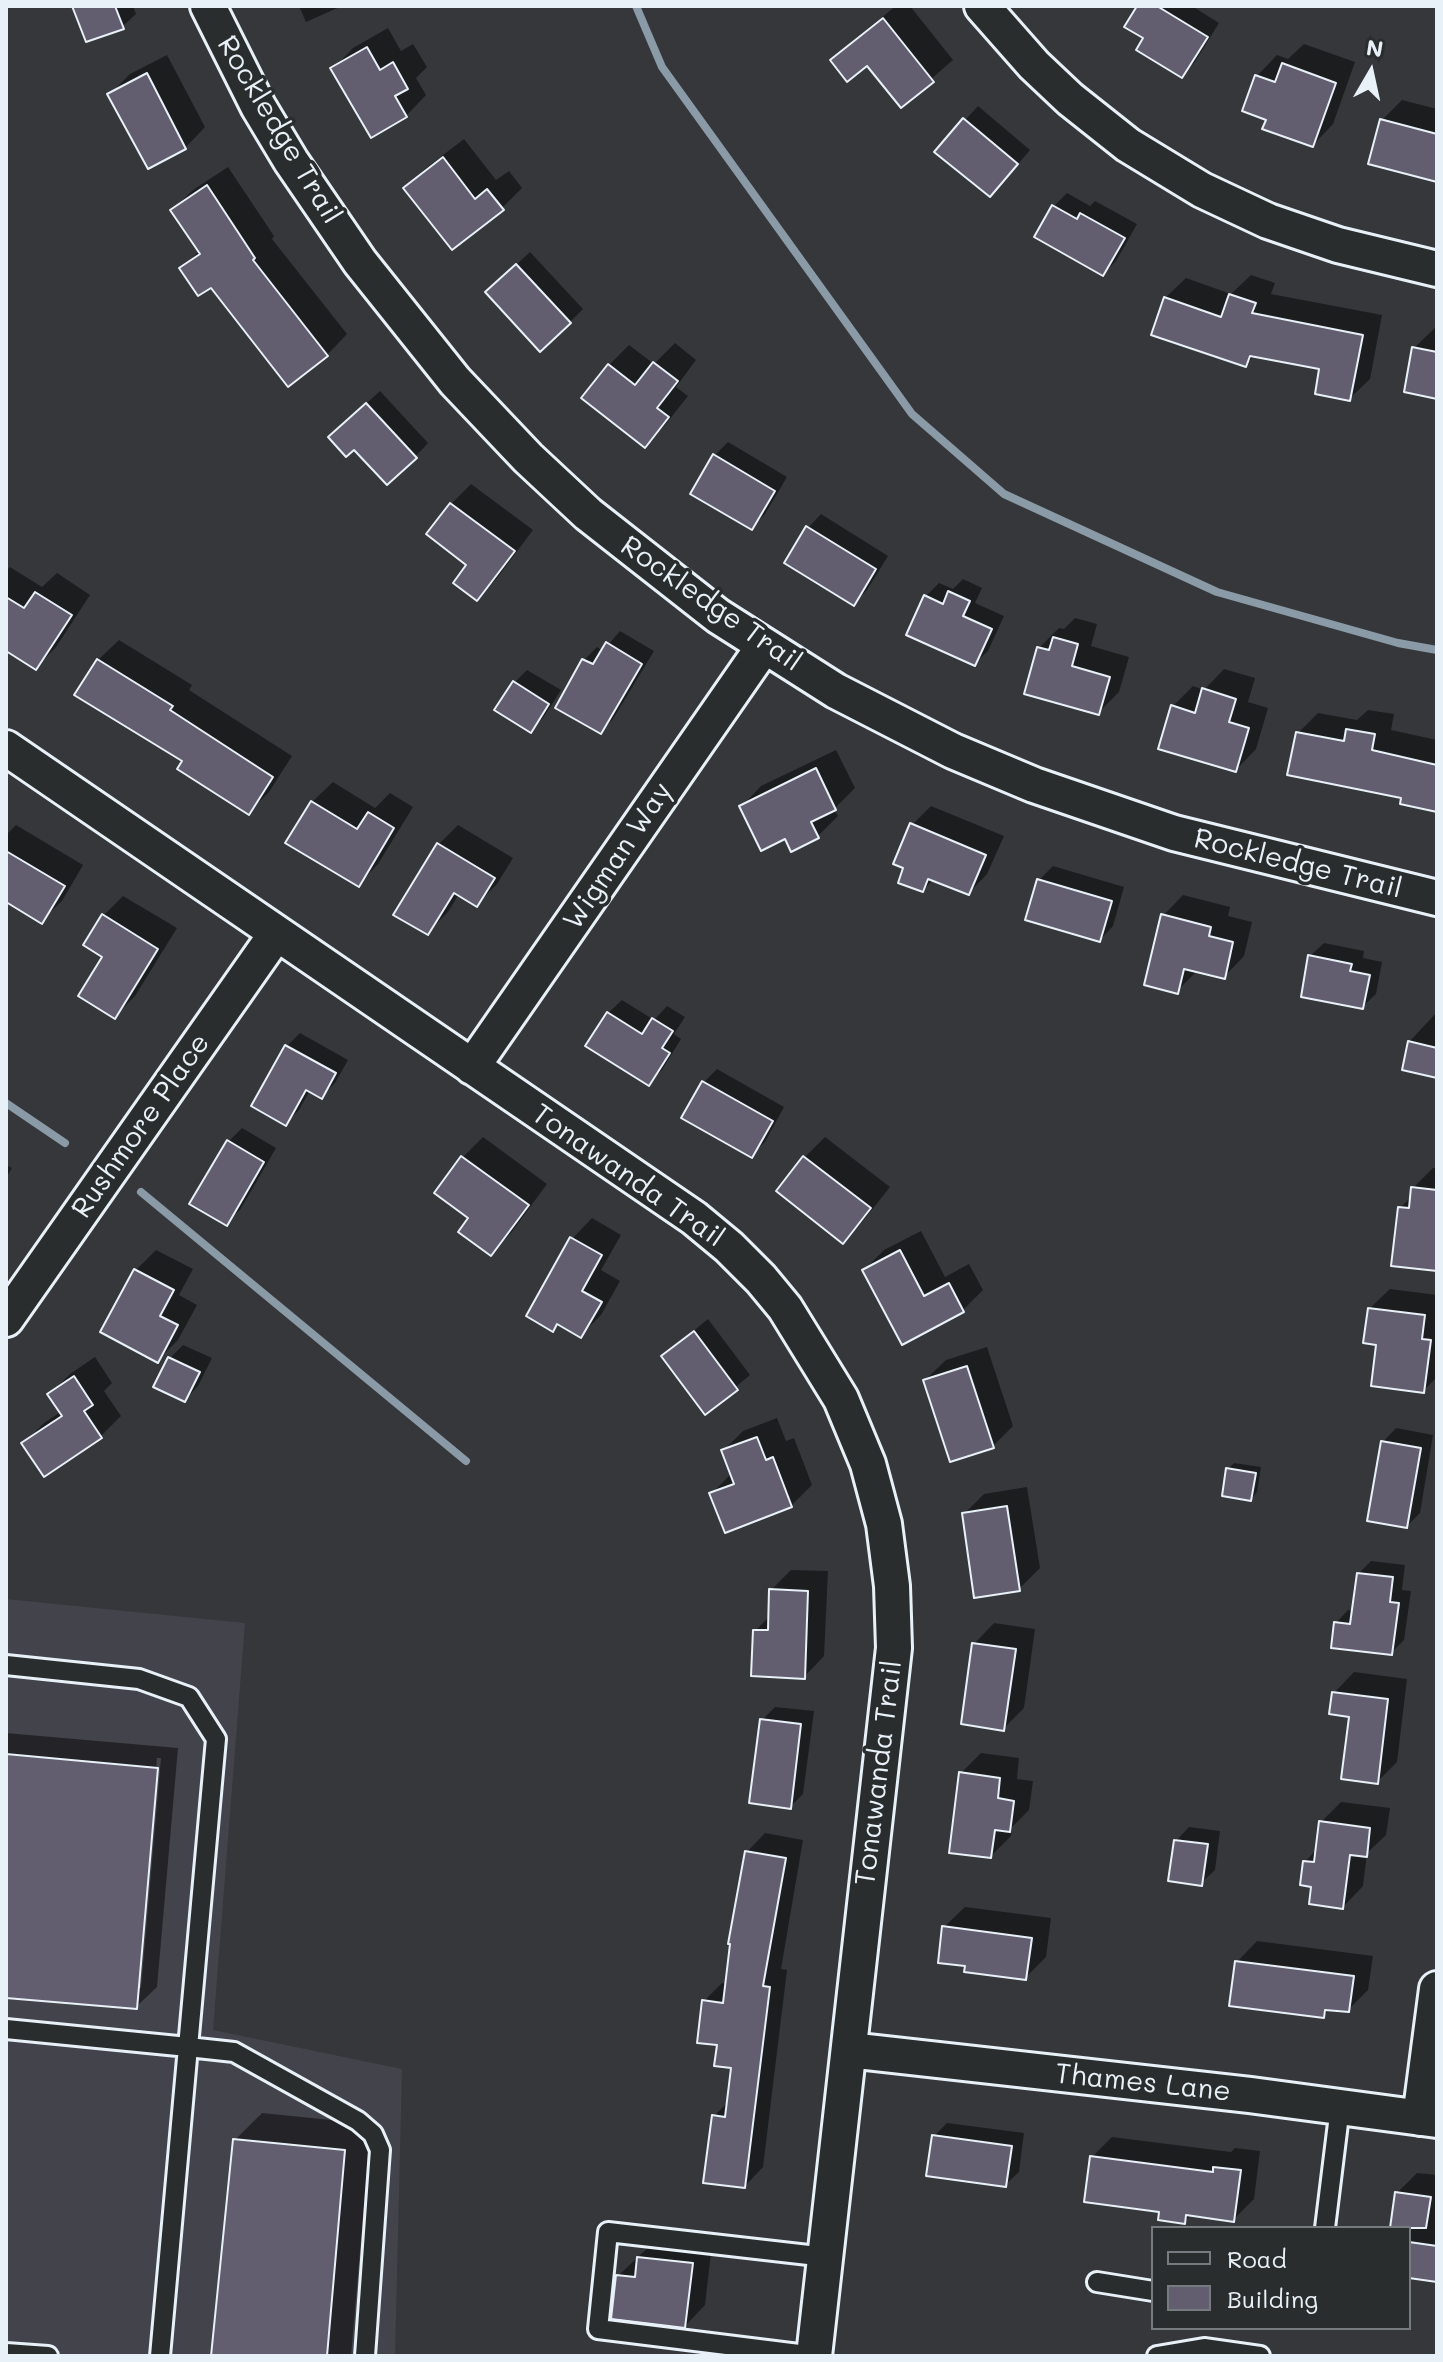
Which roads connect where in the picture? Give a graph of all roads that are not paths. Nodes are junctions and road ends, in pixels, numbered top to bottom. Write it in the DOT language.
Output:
graph roads {
  1 [pos="208,6"];
  2 [pos="982,6"];
  3 [pos="1437,269"];
  4 [pos="764,646"];
  5 [pos="6,748"];
  6 [pos="1437,898"];
  7 [pos="276,934"];
  8 [pos="472,1067"];
  9 [pos="6,1319"];
  10 [pos="6,1665"];
  11 [pos="1437,1989"];
  12 [pos="6,2029"];
  13 [pos="188,2047"];
  14 [pos="849,2050"];
  15 [pos="1340,2107"];
  16 [pos="1428,2119"];
  17 [pos="1325,2226"];
  18 [pos="826,2257"];
  19 [pos="1097,2282"];
  20 [pos="1151,2291"];
  21 [pos="6,2353"];
  22 [pos="48,2356"];
  23 [pos="160,2356"];
  24 [pos="365,2356"];
  25 [pos="814,2356"];
  26 [pos="1157,2356"];
  27 [pos="1260,2356"];
  1 -- 4 [label="street, Rockledge Trail"];
  2 -- 3 [label="street"];
  4 -- 6 [label="street, Rockledge Trail"];
  4 -- 8 [label="street, Wigman Way"];
  5 -- 7 [label="street, Tonawanda Trail"];
  7 -- 8 [label="street, Tonawanda Trail"];
  7 -- 9 [label="street, Rushmore Place"];
  8 -- 14 [label="street, Tonawanda Trail"];
  10 -- 13 [label="lane"];
  11 -- 16 [label="street"];
  12 -- 13 [label="lane"];
  13 -- 23 [label="lane"];
  13 -- 24 [label="lane"];
  14 -- 15 [label="street, Thames Lane"];
  14 -- 18 [label="street, Tonawanda Trail"];
  15 -- 16 [label="street, Thames Lane"];
  15 -- 17 [label="lane"];
  18 -- 25 [label="street, Tonawanda Trail"];
  18 -- 25 [label="lane"];
  19 -- 20 [label="lane"];
  21 -- 22 [label="lane"];
  26 -- 27 [label="lane"];
}
